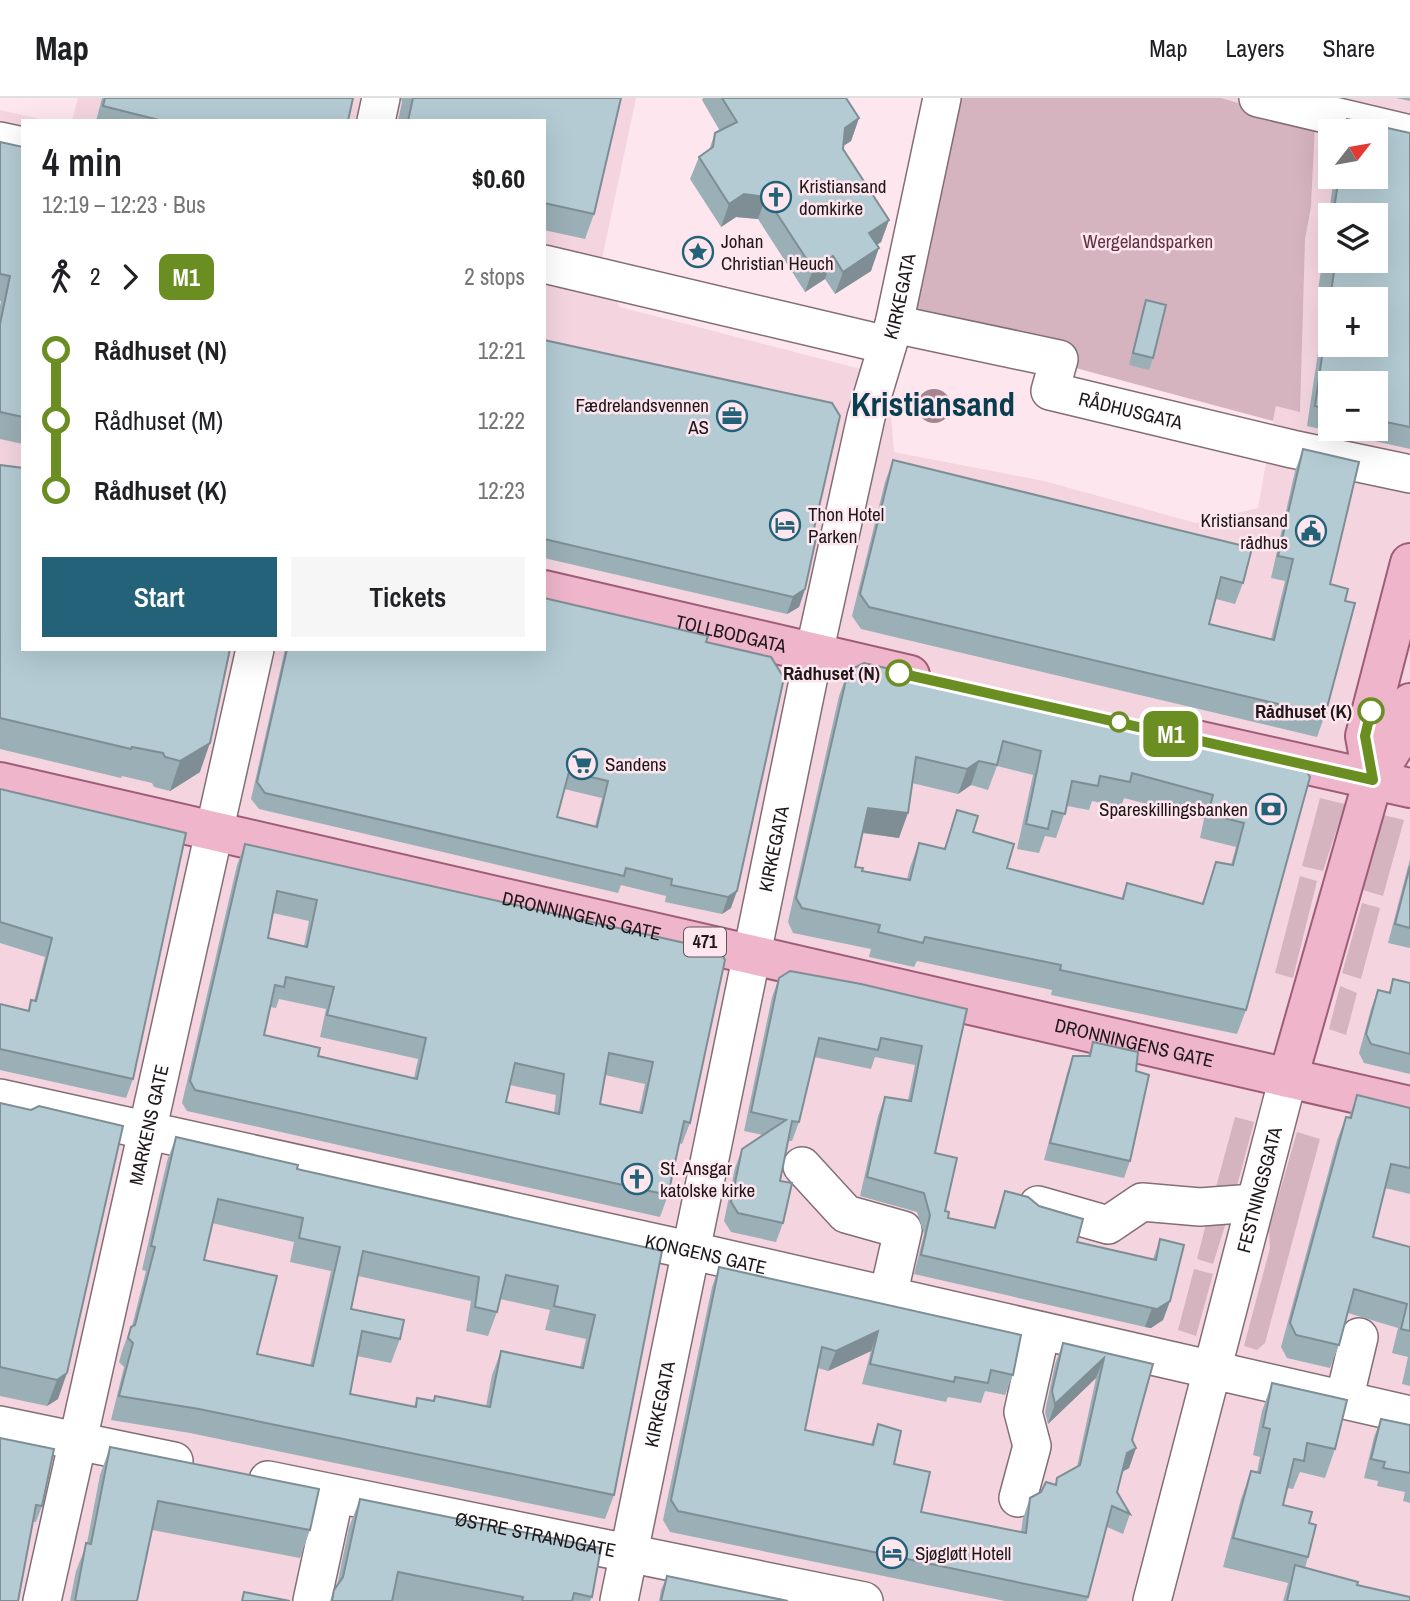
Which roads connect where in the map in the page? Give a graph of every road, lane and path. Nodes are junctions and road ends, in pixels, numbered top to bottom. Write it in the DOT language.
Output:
graph roads {
  1 [pos="381,98"];
  2 [pos="1258,98"];
  3 [pos="941,101"];
  4 [pos="376,119"];
  5 [pos="1410,134"];
  6 [pos="0,141"];
  7 [pos="21,146"];
  8 [pos="546,264"];
  9 [pos="890,334"];
  10 [pos="1410,474"];
  11 [pos="1410,563"];
  12 [pos="546,590"];
  13 [pos="256,651"];
  14 [pos="813,653"];
  15 [pos="942,682"];
  16 [pos="1410,703"];
  17 [pos="1145,728"];
  18 [pos="1373,780"];
  19 [pos="0,782"];
  20 [pos="1410,788"];
  21 [pos="214,833"];
  22 [pos="750,953"];
  23 [pos="1288,1078"];
  24 [pos="0,1098"];
  25 [pos="1410,1106"];
  26 [pos="148,1131"];
  27 [pos="802,1166"];
  28 [pos="1254,1203"];
  29 [pos="1038,1205"];
  30 [pos="693,1251"];
  31 [pos="888,1296"];
  32 [pos="1041,1331"];
  33 [pos="1359,1337"];
  34 [pos="1212,1369"];
  35 [pos="1344,1400"];
  36 [pos="1410,1415"];
  37 [pos="0,1425"];
  38 [pos="76,1440"];
  39 [pos="335,1494"];
  40 [pos="1018,1498"];
  41 [pos="628,1552"];
  42 [pos="42,1601"];
  43 [pos="312,1601"];
  44 [pos="619,1601"];
  45 [pos="864,1601"];
  46 [pos="1153,1601"];
  1 -- 4 [label="street"];
  2 -- 5 [label="street"];
  3 -- 9 [label="street, KIRKEGATA"];
  6 -- 7 [label="street"];
  8 -- 9 [label="street, RÅDHUSGATA"];
  9 -- 10 [label="street, RÅDHUSGATA"];
  9 -- 14 [label="street, KIRKEGATA"];
  11 -- 18 [label="main road, FESTNINGSGATA"];
  12 -- 14 [label="main road, TOLLBODGATA"];
  13 -- 21 [label="street, MARKENS GATE"];
  14 -- 15 [label="main road, TOLLBODGATA"];
  14 -- 22 [label="street, KIRKEGATA"];
  16 -- 18 [label="main road, FESTNINGSGATA"];
  17 -- 18 [label="main road"];
  18 -- 20 [label="main road"];
  18 -- 23 [label="main road, FESTNINGSGATA"];
  19 -- 21 [label="main road, DRONNINGENS GATE / 471"];
  21 -- 22 [label="main road, DRONNINGENS GATE / 471"];
  21 -- 26 [label="street, MARKENS GATE"];
  22 -- 23 [label="main road, DRONNINGENS GATE / 471"];
  22 -- 30 [label="street, KIRKEGATA"];
  23 -- 25 [label="main road, DRONNINGENS GATE / 471"];
  23 -- 28 [label="street, FESTNINGSGATA"];
  24 -- 26 [label="street, KONGENS GATE"];
  26 -- 30 [label="street, KONGENS GATE"];
  26 -- 38 [label="street, MARKENS GATE"];
  27 -- 31 [label="street"];
  28 -- 29 [label="street"];
  28 -- 34 [label="street, FESTNINGSGATA"];
  30 -- 31 [label="street, KONGENS GATE"];
  30 -- 41 [label="street, KIRKEGATA"];
  31 -- 32 [label="street, KONGENS GATE"];
  32 -- 34 [label="street, KONGENS GATE"];
  32 -- 40 [label="street"];
  33 -- 35 [label="street"];
  34 -- 35 [label="street, KONGENS GATE"];
  34 -- 46 [label="street, FESTNINGSGATA"];
  35 -- 36 [label="street, KONGENS GATE"];
  37 -- 38 [label="street, ØSTRE STRANDGATE"];
  38 -- 39 [label="street, ØSTRE STRANDGATE"];
  38 -- 42 [label="street, MARKENS GATE"];
  39 -- 41 [label="street, ØSTRE STRANDGATE"];
  39 -- 43 [label="street"];
  41 -- 44 [label="street, KIRKEGATA"];
  41 -- 45 [label="street, ØSTRE STRANDGATE"];
}
